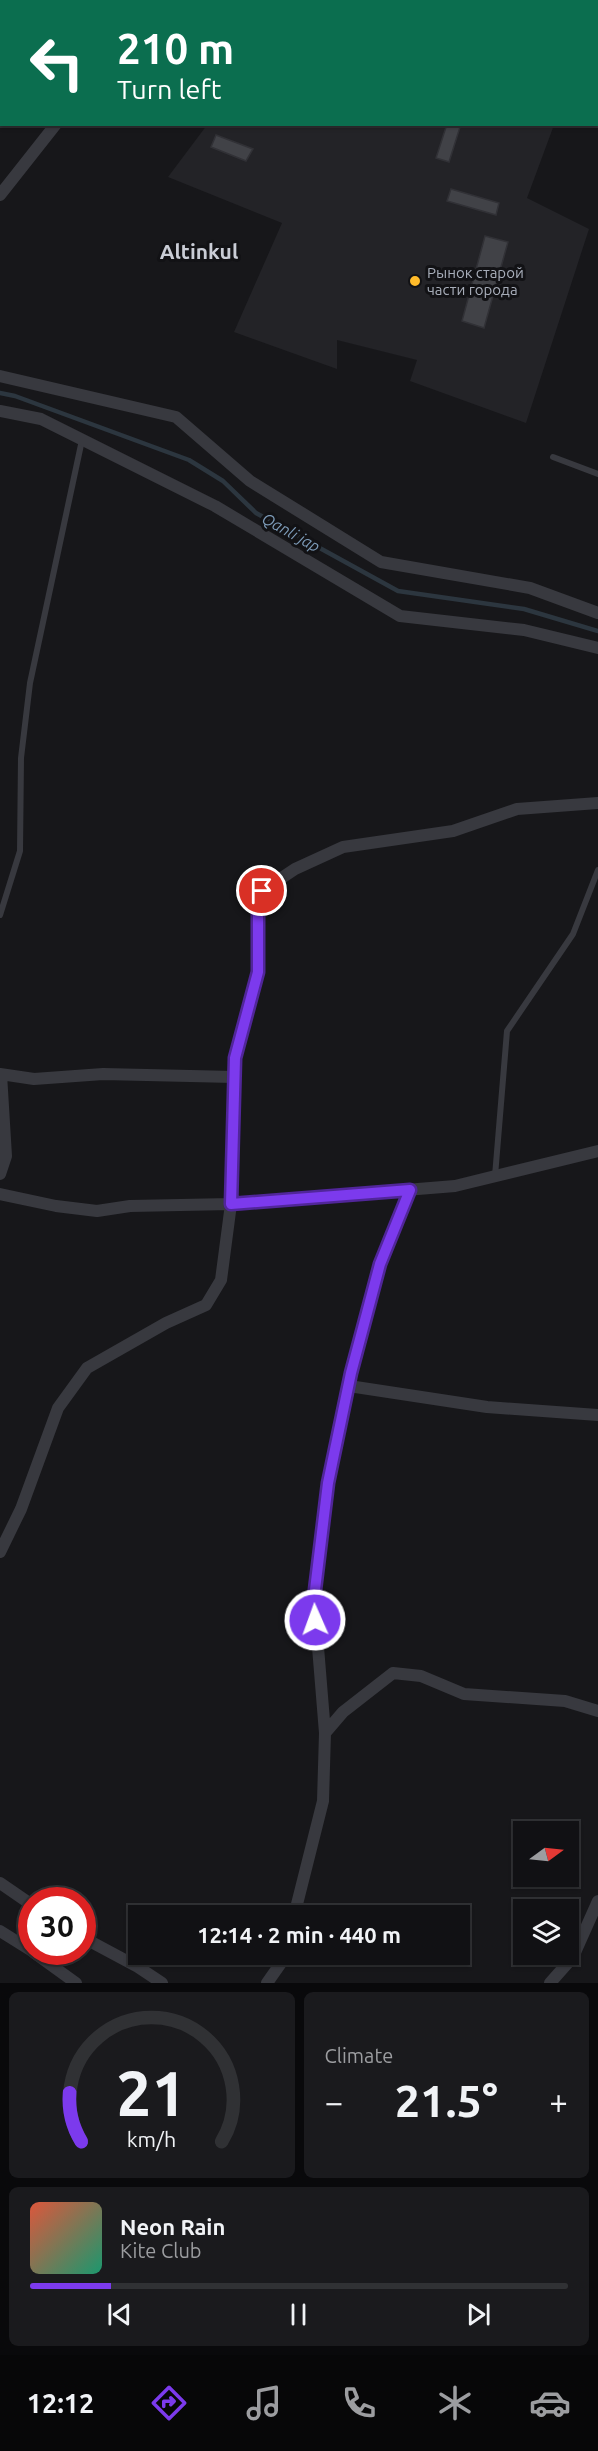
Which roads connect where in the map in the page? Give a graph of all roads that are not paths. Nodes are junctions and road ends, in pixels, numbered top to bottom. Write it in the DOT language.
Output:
graph roads {
  1 [pos="54,126"];
  2 [pos="0,195"];
  3 [pos="0,376"];
  4 [pos="0,411"];
  5 [pos="82,440"];
  6 [pos="553,457"];
  7 [pos="598,474"];
  8 [pos="598,613"];
  9 [pos="598,648"];
  10 [pos="598,803"];
  11 [pos="598,870"];
  12 [pos="0,915"];
  13 [pos="1,1074"];
  14 [pos="234,1077"];
  15 [pos="598,1151"];
  16 [pos="0,1174"];
  17 [pos="495,1176"];
  18 [pos="410,1190"];
  19 [pos="0,1194"];
  20 [pos="231,1204"];
  21 [pos="349,1386"];
  22 [pos="598,1415"];
  23 [pos="0,1552"];
  24 [pos="598,1711"];
  25 [pos="326,1733"];
  26 [pos="0,1883"];
  27 [pos="18,1895"];
  28 [pos="598,1901"];
  29 [pos="297,1905"];
  30 [pos="0,1931"];
  31 [pos="18,1942"];
  32 [pos="96,1944"];
  33 [pos="51,1965"];
  34 [pos="279,1965"];
  35 [pos="76,1983"];
  36 [pos="162,1983"];
  37 [pos="267,1983"];
  38 [pos="550,1983"];
  1 -- 2 [label="street"];
  3 -- 8 [label="street"];
  4 -- 5 [label="street"];
  5 -- 9 [label="street"];
  5 -- 12 [label="lane"];
  6 -- 7 [label="lane"];
  10 -- 14 [label="street"];
  11 -- 17 [label="lane"];
  13 -- 14 [label="street"];
  13 -- 16 [label="street"];
  14 -- 20 [label="street"];
  15 -- 17 [label="street"];
  17 -- 18 [label="street"];
  18 -- 20 [label="street"];
  18 -- 21 [label="street"];
  19 -- 20 [label="street"];
  20 -- 23 [label="street"];
  21 -- 22 [label="street"];
  21 -- 25 [label="street"];
  24 -- 25 [label="street"];
  25 -- 29 [label="street"];
  26 -- 27 [label="street"];
  28 -- 38 [label="street"];
  30 -- 31 [label="street"];
  32 -- 36 [label="street"];
  33 -- 35 [label="street"];
  34 -- 37 [label="street"];
}
